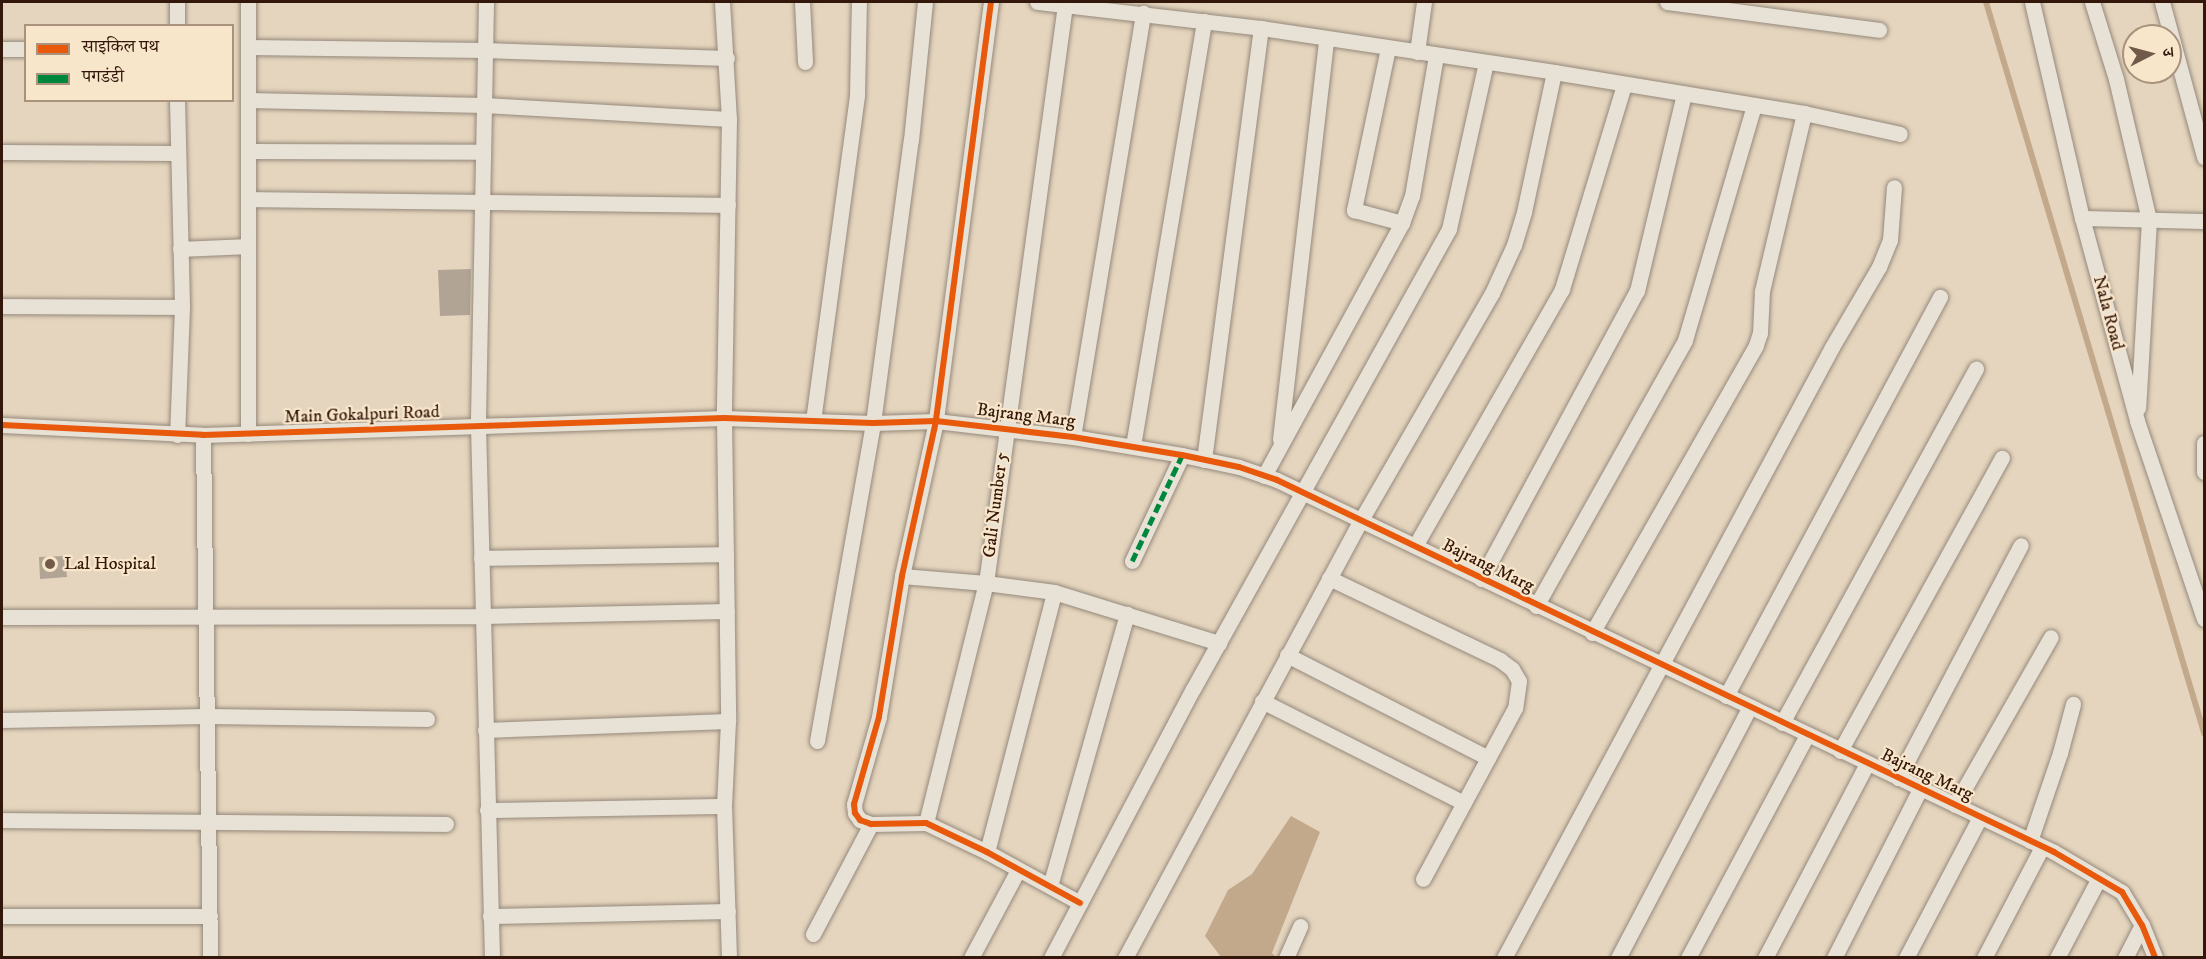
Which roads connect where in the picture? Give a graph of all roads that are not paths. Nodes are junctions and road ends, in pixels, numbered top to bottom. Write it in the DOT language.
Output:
graph roads {
  1 [pos="177,2"];
  2 [pos="248,2"];
  3 [pos="486,2"];
  4 [pos="722,2"];
  5 [pos="802,2"];
  6 [pos="859,2"];
  7 [pos="925,2"];
  8 [pos="992,2"];
  9 [pos="1037,2"];
  10 [pos="1424,2"];
  11 [pos="1666,2"];
  12 [pos="2032,2"];
  13 [pos="2092,2"];
  14 [pos="2162,2"];
  15 [pos="1694,4"];
  16 [pos="1065,5"];
  17 [pos="1143,13"];
  18 [pos="1204,21"];
  19 [pos="177,24"];
  20 [pos="1261,28"];
  21 [pos="1879,30"];
  22 [pos="1326,40"];
  23 [pos="248,48"];
  24 [pos="1388,48"];
  25 [pos="2,49"];
  26 [pos="24,49"];
  27 [pos="485,50"];
  28 [pos="1417,52"];
  29 [pos="1436,55"];
  30 [pos="727,58"];
  31 [pos="805,62"];
  32 [pos="1486,62"];
  33 [pos="1554,72"];
  34 [pos="1624,85"];
  35 [pos="1684,94"];
  36 [pos="248,100"];
  37 [pos="177,102"];
  38 [pos="484,105"];
  39 [pos="1754,105"];
  40 [pos="1804,112"];
  41 [pos="729,119"];
  42 [pos="1900,134"];
  43 [pos="248,151"];
  44 [pos="2,152"];
  45 [pos="483,152"];
  46 [pos="176,153"];
  47 [pos="2205,157"];
  48 [pos="1894,187"];
  49 [pos="248,199"];
  50 [pos="482,202"];
  51 [pos="728,205"];
  52 [pos="2082,218"];
  53 [pos="2149,220"];
  54 [pos="2205,221"];
  55 [pos="1402,223"];
  56 [pos="248,246"];
  57 [pos="180,249"];
  58 [pos="1941,297"];
  59 [pos="2,306"];
  60 [pos="182,307"];
  61 [pos="1976,369"];
  62 [pos="724,418"];
  63 [pos="813,421"];
  64 [pos="936,421"];
  65 [pos="2137,421"];
  66 [pos="873,423"];
  67 [pos="2,425"];
  68 [pos="478,426"];
  69 [pos="1005,428"];
  70 [pos="248,434"];
  71 [pos="177,435"];
  72 [pos="203,435"];
  73 [pos="1073,437"];
  74 [pos="2205,443"];
  75 [pos="1132,446"];
  76 [pos="1279,447"];
  77 [pos="1182,455"];
  78 [pos="2002,458"];
  79 [pos="1204,460"];
  80 [pos="2205,472"];
  81 [pos="1264,476"];
  82 [pos="1303,492"];
  83 [pos="1361,520"];
  84 [pos="2021,545"];
  85 [pos="1415,546"];
  86 [pos="726,554"];
  87 [pos="481,558"];
  88 [pos="1132,561"];
  89 [pos="902,576"];
  90 [pos="1329,578"];
  91 [pos="1481,579"];
  92 [pos="986,583"];
  93 [pos="1054,592"];
  94 [pos="1536,606"];
  95 [pos="727,612"];
  96 [pos="1127,614"];
  97 [pos="483,616"];
  98 [pos="206,617"];
  99 [pos="2,618"];
  100 [pos="2205,619"];
  101 [pos="1592,633"];
  102 [pos="2050,637"];
  103 [pos="1219,644"];
  104 [pos="1287,656"];
  105 [pos="1661,664"];
  106 [pos="1726,696"];
  107 [pos="1262,701"];
  108 [pos="2073,704"];
  109 [pos="1749,708"];
  110 [pos="206,716"];
  111 [pos="427,719"];
  112 [pos="2,720"];
  113 [pos="728,721"];
  114 [pos="1782,723"];
  115 [pos="485,730"];
  116 [pos="1807,735"];
  117 [pos="817,741"];
  118 [pos="1840,751"];
  119 [pos="1488,758"];
  120 [pos="1867,764"];
  121 [pos="1898,778"];
  122 [pos="1920,789"];
  123 [pos="1464,803"];
  124 [pos="1955,805"];
  125 [pos="724,806"];
  126 [pos="488,810"];
  127 [pos="1980,817"];
  128 [pos="2,820"];
  129 [pos="208,821"];
  130 [pos="926,823"];
  131 [pos="871,824"];
  132 [pos="446,825"];
  133 [pos="2036,844"];
  134 [pos="987,852"];
  135 [pos="1018,870"];
  136 [pos="2099,878"];
  137 [pos="1423,879"];
  138 [pos="1050,886"];
  139 [pos="1080,903"];
  140 [pos="728,911"];
  141 [pos="2,916"];
  142 [pos="210,916"];
  143 [pos="490,916"];
  144 [pos="2142,925"];
  145 [pos="1300,926"];
  146 [pos="813,934"];
  147 [pos="210,957"];
  148 [pos="492,957"];
  149 [pos="729,957"];
  150 [pos="971,957"];
  151 [pos="1051,957"];
  152 [pos="1125,957"];
  153 [pos="1286,957"];
  154 [pos="1504,957"];
  155 [pos="1618,957"];
  156 [pos="1688,957"];
  157 [pos="1765,957"];
  158 [pos="1834,957"];
  159 [pos="1906,957"];
  160 [pos="1984,957"];
  161 [pos="2057,957"];
  162 [pos="2125,957"];
  163 [pos="2155,957"];
  1 -- 19 [label="street"];
  2 -- 23 [label="street"];
  3 -- 27 [label="street"];
  4 -- 30 [label="street"];
  5 -- 31 [label="street"];
  6 -- 63 [label="street"];
  7 -- 66 [label="street"];
  8 -- 64 [label="street"];
  9 -- 16 [label="street"];
  10 -- 28 [label="street"];
  11 -- 15 [label="street"];
  12 -- 52 [label="street, Nala Road"];
  13 -- 53 [label="street"];
  14 -- 47 [label="street"];
  15 -- 21 [label="street"];
  16 -- 17 [label="street"];
  16 -- 69 [label="street, Gali Number 5"];
  17 -- 18 [label="street"];
  17 -- 73 [label="street"];
  18 -- 20 [label="street"];
  18 -- 75 [label="street"];
  20 -- 22 [label="street"];
  20 -- 79 [label="street"];
  22 -- 24 [label="street"];
  22 -- 76 [label="street"];
  23 -- 27 [label="street"];
  23 -- 36 [label="street"];
  24 -- 28 [label="street"];
  24 -- 55 [label="street"];
  25 -- 26 [label="street"];
  27 -- 30 [label="street"];
  27 -- 38 [label="street"];
  28 -- 29 [label="street"];
  29 -- 32 [label="street"];
  29 -- 55 [label="street"];
  30 -- 41 [label="street"];
  32 -- 33 [label="street"];
  32 -- 82 [label="street"];
  33 -- 34 [label="street"];
  33 -- 83 [label="street"];
  34 -- 35 [label="street"];
  34 -- 85 [label="street"];
  35 -- 39 [label="street"];
  35 -- 91 [label="street"];
  36 -- 38 [label="street"];
  36 -- 43 [label="street"];
  37 -- 46 [label="street"];
  38 -- 41 [label="street"];
  38 -- 45 [label="street"];
  39 -- 40 [label="street"];
  39 -- 94 [label="street"];
  40 -- 42 [label="street"];
  40 -- 101 [label="street"];
  41 -- 51 [label="street"];
  43 -- 45 [label="street"];
  43 -- 49 [label="street"];
  44 -- 46 [label="street"];
  45 -- 50 [label="street"];
  46 -- 57 [label="street"];
  48 -- 105 [label="street"];
  49 -- 50 [label="street"];
  49 -- 56 [label="street"];
  50 -- 51 [label="street"];
  50 -- 68 [label="street"];
  51 -- 62 [label="street"];
  52 -- 53 [label="street"];
  52 -- 65 [label="street, Nala Road"];
  53 -- 54 [label="street"];
  53 -- 65 [label="street"];
  55 -- 76 [label="street"];
  56 -- 57 [label="street"];
  56 -- 70 [label="street"];
  57 -- 60 [label="street"];
  58 -- 106 [label="street"];
  59 -- 60 [label="street"];
  60 -- 71 [label="street"];
  61 -- 114 [label="street"];
  62 -- 63 [label="street, Bajrang Marg"];
  62 -- 68 [label="street, Main Gokalpuri Road"];
  62 -- 86 [label="street"];
  63 -- 66 [label="street, Bajrang Marg"];
  64 -- 66 [label="street, Bajrang Marg"];
  64 -- 69 [label="street, Bajrang Marg"];
  64 -- 89 [label="street"];
  65 -- 100 [label="street, Nala Road"];
  66 -- 117 [label="street"];
  67 -- 71 [label="street, Main Gokalpuri Road"];
  68 -- 70 [label="street, Main Gokalpuri Road"];
  68 -- 87 [label="street"];
  69 -- 73 [label="street, Bajrang Marg"];
  69 -- 92 [label="street, Gali Number 5"];
  70 -- 72 [label="street, Main Gokalpuri Road"];
  71 -- 72 [label="street, Main Gokalpuri Road"];
  72 -- 98 [label="street"];
  73 -- 75 [label="street, Bajrang Marg"];
  74 -- 80 [label="street"];
  75 -- 77 [label="street, Bajrang Marg"];
  76 -- 81 [label="street"];
  77 -- 79 [label="street, Bajrang Marg"];
  77 -- 88 [label="street"];
  78 -- 118 [label="street"];
  79 -- 81 [label="street, Bajrang Marg"];
  81 -- 82 [label="street, Bajrang Marg"];
  82 -- 83 [label="street, Bajrang Marg"];
  82 -- 103 [label="street"];
  83 -- 85 [label="street, Bajrang Marg"];
  83 -- 90 [label="street"];
  84 -- 121 [label="street"];
  85 -- 91 [label="street, Bajrang Marg"];
  86 -- 87 [label="street"];
  86 -- 95 [label="street"];
  87 -- 97 [label="street"];
  89 -- 92 [label="street"];
  89 -- 131 [label="street"];
  90 -- 104 [label="street"];
  90 -- 119 [label="street"];
  91 -- 94 [label="street, Bajrang Marg"];
  92 -- 93 [label="street"];
  92 -- 130 [label="street, Gali Number 5"];
  93 -- 96 [label="street"];
  93 -- 134 [label="street"];
  94 -- 101 [label="street, Bajrang Marg"];
  95 -- 97 [label="street"];
  95 -- 113 [label="street"];
  96 -- 103 [label="street"];
  96 -- 138 [label="street"];
  97 -- 98 [label="street"];
  97 -- 115 [label="street"];
  98 -- 99 [label="street"];
  98 -- 110 [label="street"];
  101 -- 105 [label="street, Bajrang Marg"];
  102 -- 124 [label="street"];
  103 -- 139 [label="street"];
  104 -- 107 [label="street"];
  104 -- 119 [label="street"];
  105 -- 106 [label="street, Bajrang Marg"];
  105 -- 154 [label="street"];
  106 -- 109 [label="street, Bajrang Marg"];
  107 -- 123 [label="street"];
  107 -- 152 [label="street"];
  108 -- 133 [label="street"];
  109 -- 114 [label="street, Bajrang Marg"];
  109 -- 155 [label="street"];
  110 -- 111 [label="street"];
  110 -- 112 [label="street"];
  110 -- 129 [label="street"];
  113 -- 115 [label="street"];
  113 -- 125 [label="street"];
  114 -- 116 [label="street, Bajrang Marg"];
  115 -- 126 [label="street"];
  116 -- 118 [label="street, Bajrang Marg"];
  116 -- 156 [label="street"];
  118 -- 120 [label="street, Bajrang Marg"];
  119 -- 123 [label="street"];
  120 -- 121 [label="street, Bajrang Marg"];
  120 -- 157 [label="street"];
  121 -- 122 [label="street, Bajrang Marg"];
  122 -- 124 [label="street, Bajrang Marg"];
  122 -- 158 [label="street"];
  123 -- 137 [label="street"];
  124 -- 127 [label="street, Bajrang Marg"];
  125 -- 126 [label="street"];
  125 -- 140 [label="street"];
  126 -- 143 [label="street"];
  127 -- 133 [label="street, Bajrang Marg"];
  127 -- 159 [label="street"];
  128 -- 129 [label="street"];
  129 -- 132 [label="street"];
  129 -- 142 [label="street"];
  130 -- 131 [label="street"];
  130 -- 134 [label="street"];
  131 -- 146 [label="street"];
  133 -- 136 [label="street, Bajrang Marg"];
  133 -- 160 [label="street"];
  134 -- 135 [label="street"];
  135 -- 138 [label="street"];
  135 -- 150 [label="street"];
  136 -- 144 [label="street, Bajrang Marg"];
  136 -- 161 [label="street"];
  138 -- 139 [label="street"];
  139 -- 151 [label="street"];
  140 -- 143 [label="street"];
  140 -- 149 [label="street"];
  141 -- 142 [label="street"];
  142 -- 147 [label="street"];
  143 -- 148 [label="street"];
  144 -- 162 [label="street"];
  144 -- 163 [label="street, Bajrang Marg"];
  145 -- 153 [label="street"];
}
